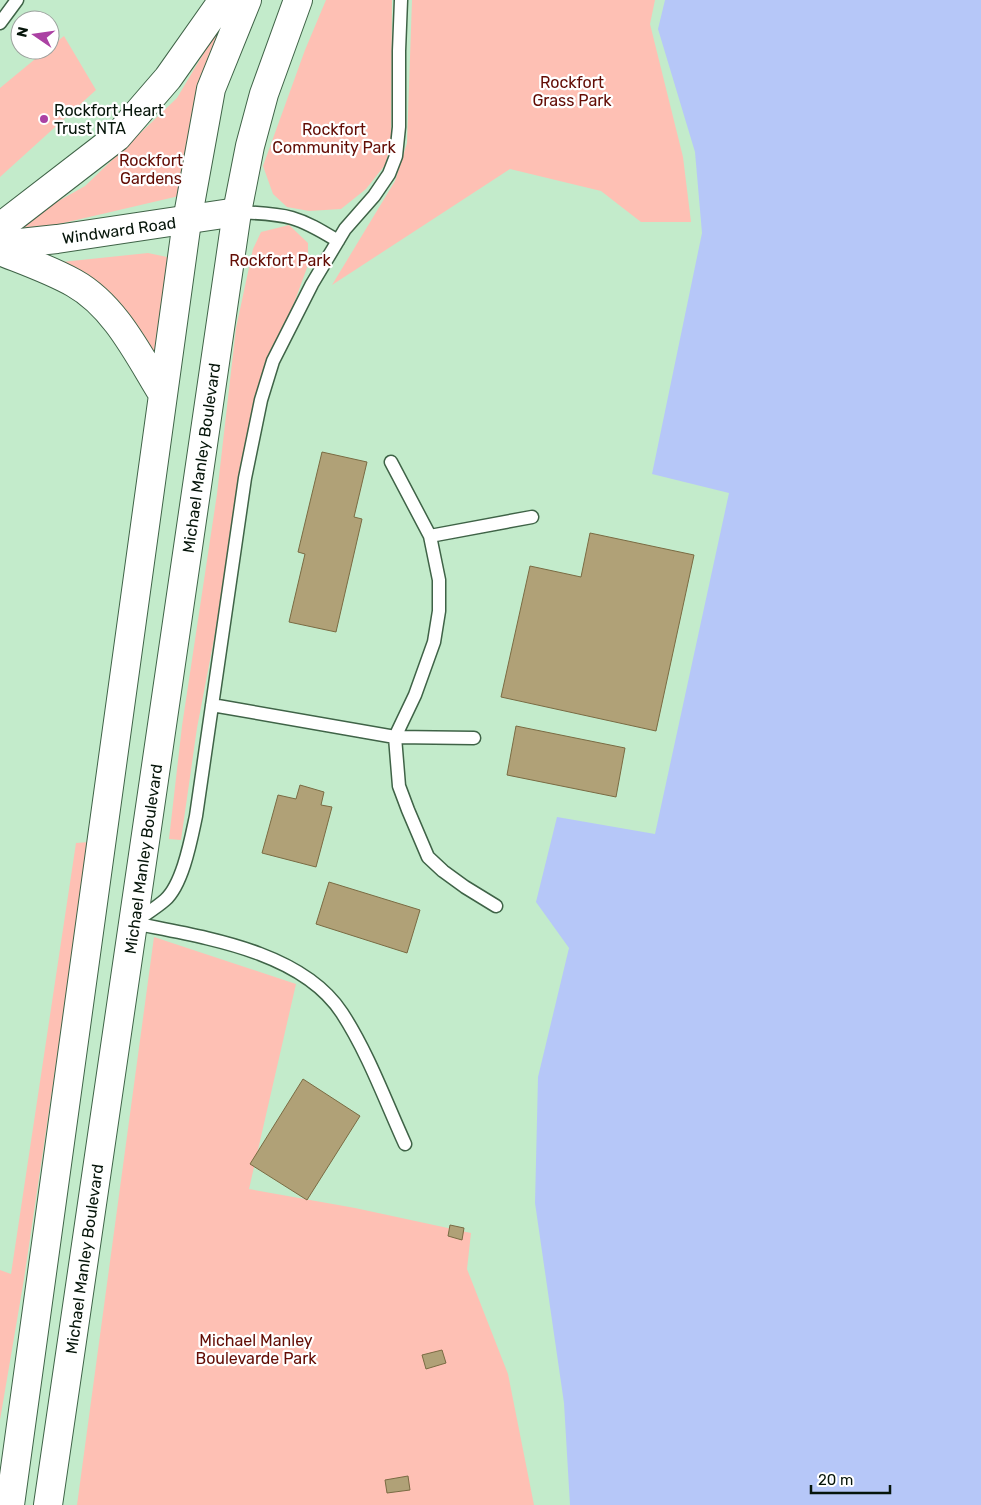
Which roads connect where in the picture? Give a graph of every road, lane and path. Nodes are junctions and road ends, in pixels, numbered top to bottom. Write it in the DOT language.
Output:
graph roads {
  1 [pos="16,0"];
  2 [pos="223,0"];
  3 [pos="247,0"];
  4 [pos="298,0"];
  5 [pos="401,0"];
  6 [pos="0,23"];
  7 [pos="237,212"];
  8 [pos="187,220"];
  9 [pos="0,231"];
  10 [pos="338,241"];
  11 [pos="0,245"];
  12 [pos="0,250"];
  13 [pos="162,393"];
  14 [pos="391,462"];
  15 [pos="532,517"];
  16 [pos="430,536"];
  17 [pos="212,705"];
  18 [pos="395,737"];
  19 [pos="474,738"];
  20 [pos="496,906"];
  21 [pos="133,923"];
  22 [pos="405,1144"];
  23 [pos="10,1505"];
  24 [pos="48,1505"];
  1 -- 6 [label="lane"];
  2 -- 9 [label="main road"];
  3 -- 8 [label="main road"];
  4 -- 7 [label="main road, Michael Manley Boulevard"];
  5 -- 10 [label="lane"];
  7 -- 8 [label="main road, Windward Road"];
  7 -- 10 [label="lane"];
  7 -- 21 [label="main road, Michael Manley Boulevard"];
  8 -- 11 [label="main road, Windward Road"];
  8 -- 13 [label="main road"];
  10 -- 17 [label="lane"];
  12 -- 13 [label="main road"];
  13 -- 23 [label="main road"];
  14 -- 16 [label="lane"];
  15 -- 16 [label="lane"];
  16 -- 18 [label="lane"];
  17 -- 18 [label="lane"];
  17 -- 21 [label="lane"];
  18 -- 19 [label="lane"];
  18 -- 20 [label="lane"];
  21 -- 22 [label="lane"];
  21 -- 24 [label="main road, Michael Manley Boulevard"];
}
